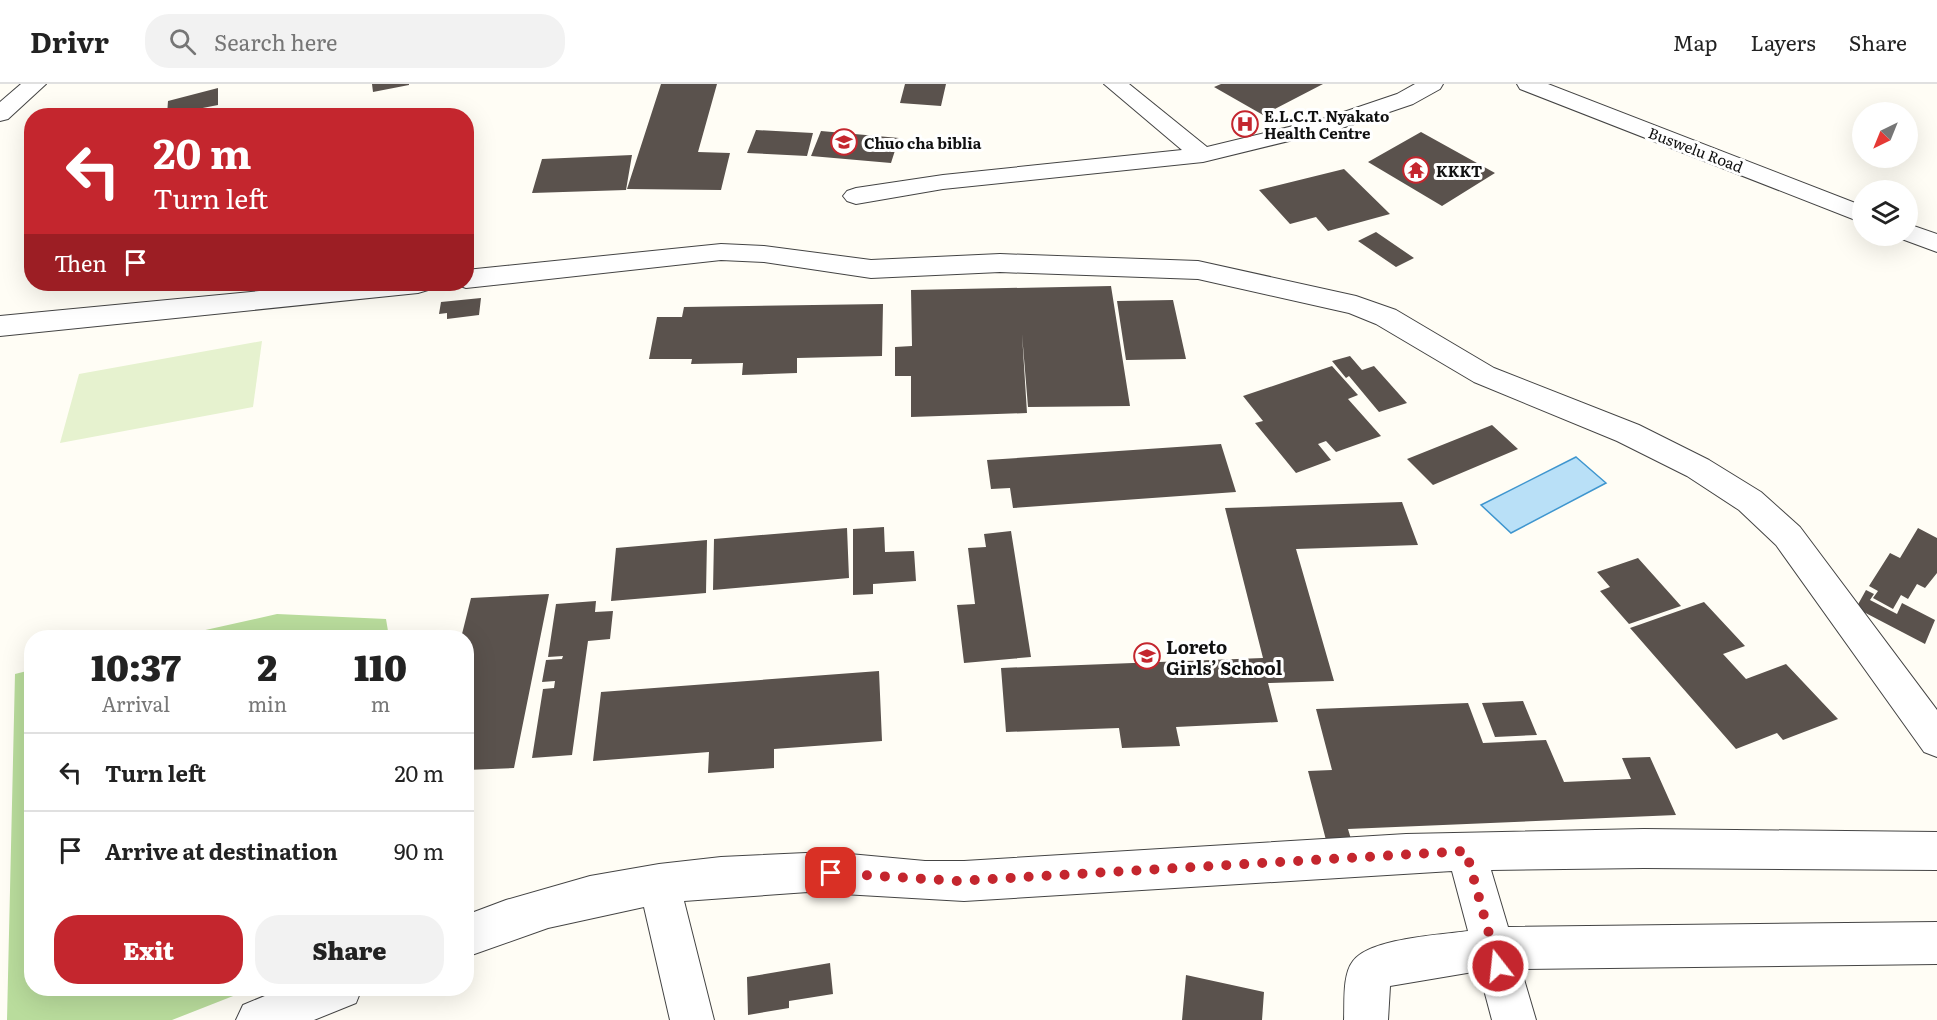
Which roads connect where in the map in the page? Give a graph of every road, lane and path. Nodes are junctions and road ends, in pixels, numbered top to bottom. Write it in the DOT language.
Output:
graph roads {
  1 [pos="35,84"];
  2 [pos="1115,84"];
  3 [pos="1432,84"];
  4 [pos="1528,84"];
  5 [pos="0,114"];
  6 [pos="1203,155"];
  7 [pos="856,196"];
  8 [pos="1852,211"];
  9 [pos="1918,236"];
  10 [pos="1937,244"];
  11 [pos="474,278"];
  12 [pos="343,291"];
  13 [pos="2,323"];
  14 [pos="1937,740"];
  15 [pos="1466,851"];
  16 [pos="1937,851"];
  17 [pos="659,884"];
  18 [pos="474,933"];
  19 [pos="1937,943"];
  20 [pos="1493,948"];
  21 [pos="320,996"];
  22 [pos="258,1020"];
  23 [pos="692,1020"];
  24 [pos="1366,1020"];
  25 [pos="1514,1020"];
  1 -- 5 [label="street"];
  2 -- 6 [label="street"];
  3 -- 6 [label="street"];
  4 -- 8 [label="street, Buswelu Road"];
  6 -- 7 [label="street"];
  9 -- 10 [label="street"];
  11 -- 14 [label="street"];
  12 -- 13 [label="street"];
  15 -- 16 [label="street"];
  15 -- 17 [label="street"];
  15 -- 20 [label="street"];
  17 -- 18 [label="street"];
  17 -- 23 [label="street"];
  19 -- 20 [label="street"];
  20 -- 24 [label="street"];
  20 -- 25 [label="street"];
  21 -- 22 [label="street"];
}
